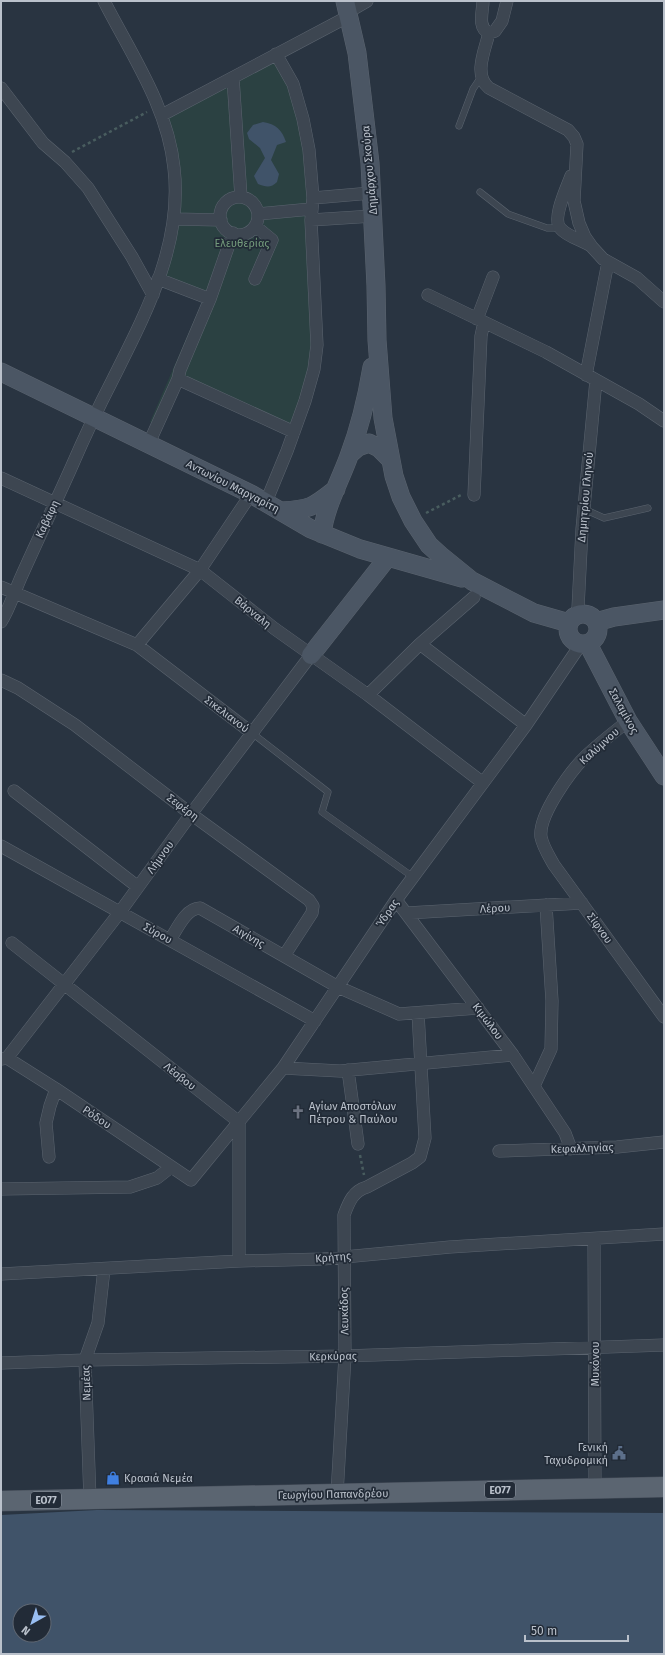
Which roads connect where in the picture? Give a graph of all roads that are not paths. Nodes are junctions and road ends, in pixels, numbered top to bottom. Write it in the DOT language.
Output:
graph roads {
  1 [pos="104,1"];
  2 [pos="367,1"];
  3 [pos="483,1"];
  4 [pos="507,1"];
  5 [pos="348,10"];
  6 [pos="488,33"];
  7 [pos="276,54"];
  8 [pos="481,77"];
  9 [pos="233,78"];
  10 [pos="1,88"];
  11 [pos="160,111"];
  12 [pos="459,126"];
  13 [pos="577,159"];
  14 [pos="480,192"];
  15 [pos="371,193"];
  16 [pos="241,197"];
  17 [pos="312,209"];
  18 [pos="258,214"];
  19 [pos="373,216"];
  20 [pos="174,219"];
  21 [pos="221,220"];
  22 [pos="255,226"];
  23 [pos="560,228"];
  24 [pos="233,233"];
  25 [pos="592,247"];
  26 [pos="608,262"];
  27 [pos="493,277"];
  28 [pos="158,279"];
  29 [pos="255,280"];
  30 [pos="153,295"];
  31 [pos="428,295"];
  32 [pos="210,299"];
  33 [pos="664,302"];
  34 [pos="480,320"];
  35 [pos="377,340"];
  36 [pos="1,372"];
  37 [pos="591,377"];
  38 [pos="178,379"];
  39 [pos="94,417"];
  40 [pos="664,421"];
  41 [pos="294,432"];
  42 [pos="149,443"];
  43 [pos="350,454"];
  44 [pos="390,459"];
  45 [pos="1,478"];
  46 [pos="336,488"];
  47 [pos="474,492"];
  48 [pos="259,498"];
  49 [pos="55,504"];
  50 [pos="648,508"];
  51 [pos="584,509"];
  52 [pos="282,511"];
  53 [pos="322,534"];
  54 [pos="429,545"];
  55 [pos="388,557"];
  56 [pos="421,566"];
  57 [pos="200,570"];
  58 [pos="1,587"];
  59 [pos="473,589"];
  60 [pos="14,593"];
  61 [pos="664,610"];
  62 [pos="575,619"];
  63 [pos="1,622"];
  64 [pos="596,622"];
  65 [pos="420,644"];
  66 [pos="585,644"];
  67 [pos="137,645"];
  68 [pos="311,655"];
  69 [pos="1,680"];
  70 [pos="368,695"];
  71 [pos="628,721"];
  72 [pos="526,725"];
  73 [pos="252,733"];
  74 [pos="664,776"];
  75 [pos="483,783"];
  76 [pos="14,791"];
  77 [pos="191,814"];
  78 [pos="541,836"];
  79 [pos="1,846"];
  80 [pos="413,877"];
  81 [pos="138,887"];
  82 [pos="396,900"];
  83 [pos="582,903"];
  84 [pos="546,905"];
  85 [pos="120,912"];
  86 [pos="407,913"];
  87 [pos="170,940"];
  88 [pos="12,943"];
  89 [pos="284,956"];
  90 [pos="64,983"];
  91 [pos="338,987"];
  92 [pos="478,1008"];
  93 [pos="418,1013"];
  94 [pos="664,1017"];
  95 [pos="315,1021"];
  96 [pos="513,1055"];
  97 [pos="4,1058"];
  98 [pos="421,1064"];
  99 [pos="283,1068"];
  100 [pos="348,1070"];
  101 [pos="534,1086"];
  102 [pos="56,1089"];
  103 [pos="239,1122"];
  104 [pos="664,1142"];
  105 [pos="358,1144"];
  106 [pos="571,1149"];
  107 [pos="499,1150"];
  108 [pos="49,1157"];
  109 [pos="172,1167"];
  110 [pos="191,1180"];
  111 [pos="1,1189"];
  112 [pos="664,1234"];
  113 [pos="594,1239"];
  114 [pos="343,1256"];
  115 [pos="238,1261"];
  116 [pos="104,1268"];
  117 [pos="1,1274"];
  118 [pos="664,1345"];
  119 [pos="594,1347"];
  120 [pos="345,1356"];
  121 [pos="86,1360"];
  122 [pos="1,1363"];
  123 [pos="664,1486"];
  124 [pos="595,1488"];
  125 [pos="337,1494"];
  126 [pos="90,1499"];
  127 [pos="1,1501"];
  1 -- 11 [label="street, Καβάφη"];
  2 -- 5 [label="street"];
  3 -- 6 [label="street"];
  4 -- 6 [label="street"];
  5 -- 7 [label="street"];
  5 -- 15 [label="main road, Δημάρχου Σκούρα"];
  6 -- 8 [label="street"];
  7 -- 9 [label="street"];
  7 -- 17 [label="street"];
  8 -- 12 [label="lane"];
  8 -- 13 [label="street"];
  9 -- 11 [label="street"];
  9 -- 16 [label="street"];
  10 -- 30 [label="street"];
  11 -- 20 [label="street, Καβάφη"];
  13 -- 23 [label="street"];
  13 -- 25 [label="street"];
  14 -- 23 [label="lane"];
  15 -- 17 [label="street"];
  15 -- 19 [label="main road, Δημάρχου Σκούρα"];
  16 -- 18 [label="street"];
  16 -- 21 [label="street"];
  17 -- 18 [label="street"];
  17 -- 19 [label="street"];
  17 -- 41 [label="street"];
  18 -- 22 [label="street"];
  19 -- 35 [label="main road, Δημάρχου Σκούρα"];
  20 -- 21 [label="street"];
  20 -- 28 [label="street, Καβάφη"];
  21 -- 24 [label="street"];
  22 -- 24 [label="street"];
  22 -- 29 [label="street"];
  23 -- 25 [label="street"];
  24 -- 32 [label="street"];
  25 -- 26 [label="street"];
  26 -- 33 [label="street"];
  26 -- 37 [label="street, Δημητρίου Γληνού"];
  27 -- 34 [label="street"];
  28 -- 30 [label="street, Καβάφη"];
  28 -- 32 [label="street"];
  30 -- 39 [label="street, Καβάφη"];
  31 -- 34 [label="street"];
  32 -- 38 [label="street"];
  34 -- 37 [label="street"];
  34 -- 47 [label="street"];
  35 -- 43 [label="main road"];
  35 -- 44 [label="main road"];
  36 -- 39 [label="main road, Αντωνίου Μαργαρίτη"];
  37 -- 40 [label="street"];
  37 -- 51 [label="street, Δημητρίου Γληνού"];
  38 -- 41 [label="street"];
  38 -- 42 [label="street"];
  39 -- 42 [label="main road, Αντωνίου Μαργαρίτη"];
  39 -- 49 [label="street, Καβάφη"];
  41 -- 48 [label="street"];
  42 -- 48 [label="main road, Αντωνίου Μαργαρίτη"];
  43 -- 44 [label="main road"];
  43 -- 46 [label="main road"];
  44 -- 54 [label="main road"];
  45 -- 49 [label="street, Βάρναλη"];
  46 -- 52 [label="main road"];
  46 -- 53 [label="main road"];
  48 -- 52 [label="main road, Αντωνίου Μαργαρίτη"];
  48 -- 57 [label="street"];
  49 -- 57 [label="street, Βάρναλη"];
  49 -- 60 [label="street, Καβάφη"];
  50 -- 51 [label="lane"];
  51 -- 62 [label="street, Δημητρίου Γληνού"];
  52 -- 53 [label="main road, Αντωνίου Μαργαρίτη"];
  53 -- 55 [label="main road, Αντωνίου Μαργαρίτη"];
  54 -- 56 [label="main road"];
  54 -- 59 [label="main road"];
  55 -- 56 [label="main road, Αντωνίου Μαργαρίτη"];
  55 -- 68 [label="main road"];
  56 -- 59 [label="main road, Αντωνίου Μαργαρίτη"];
  57 -- 67 [label="street"];
  57 -- 68 [label="street, Βάρναλη"];
  58 -- 60 [label="street, Σικελιανού"];
  59 -- 62 [label="main road"];
  59 -- 65 [label="street"];
  60 -- 63 [label="street, Καβάφη"];
  60 -- 67 [label="street, Σικελιανού"];
  61 -- 64 [label="main road"];
  62 -- 64 [label="main road"];
  62 -- 66 [label="main road"];
  64 -- 66 [label="main road"];
  65 -- 70 [label="street"];
  65 -- 72 [label="street"];
  66 -- 71 [label="main road, Σαλαμίνος"];
  66 -- 72 [label="street, Ύδρας"];
  67 -- 73 [label="street, Σικελιανού"];
  68 -- 70 [label="street, Βάρναλη"];
  68 -- 73 [label="street, Λήμνου"];
  69 -- 77 [label="street, Σεφέρη"];
  70 -- 75 [label="street, Βάρναλη"];
  71 -- 74 [label="main road, Σαλαμίνος"];
  71 -- 78 [label="street, Καλύμνου"];
  72 -- 75 [label="street, Ύδρας"];
  73 -- 77 [label="street, Λήμνου"];
  73 -- 80 [label="lane, Σικελιανού"];
  75 -- 80 [label="street, Ύδρας"];
  76 -- 81 [label="street"];
  77 -- 81 [label="street, Λήμνου"];
  77 -- 89 [label="street, Σεφέρη"];
  78 -- 83 [label="street, Σίφνου"];
  79 -- 85 [label="street, Σύρου"];
  80 -- 82 [label="street, Ύδρας"];
  81 -- 85 [label="street, Λήμνου"];
  82 -- 86 [label="street, Κιμώλου"];
  82 -- 91 [label="street, Ύδρας"];
  83 -- 84 [label="street, Λέρου"];
  83 -- 94 [label="street, Σίφνου"];
  84 -- 86 [label="street, Λέρου"];
  84 -- 101 [label="street"];
  85 -- 87 [label="street, Σύρου"];
  85 -- 90 [label="street, Λήμνου"];
  86 -- 92 [label="street, Κιμώλου"];
  87 -- 89 [label="street, Αιγίνης"];
  87 -- 95 [label="street, Σύρου"];
  88 -- 90 [label="street, Λέσβου"];
  89 -- 91 [label="street, Αιγίνης"];
  90 -- 97 [label="street, Λήμνου"];
  90 -- 103 [label="street, Λέσβου"];
  91 -- 93 [label="street, Αιγίνης"];
  91 -- 95 [label="street, Ύδρας"];
  92 -- 93 [label="street, Αιγίνης"];
  92 -- 96 [label="street, Κιμώλου"];
  93 -- 98 [label="street, Λευκάδος"];
  95 -- 99 [label="street, Ύδρας"];
  96 -- 98 [label="street"];
  96 -- 101 [label="street, Κιμώλου"];
  97 -- 102 [label="street, Ρόδου"];
  98 -- 100 [label="street"];
  98 -- 114 [label="street, Λευκάδος"];
  99 -- 100 [label="street"];
  99 -- 103 [label="street, Ύδρας"];
  100 -- 105 [label="street"];
  101 -- 106 [label="street, Κιμώλου"];
  102 -- 108 [label="street"];
  102 -- 109 [label="street, Ρόδου"];
  103 -- 110 [label="street, Ύδρας"];
  103 -- 115 [label="street"];
  104 -- 106 [label="street, Κεφαλληνίας"];
  106 -- 107 [label="street, Κεφαλληνίας"];
  109 -- 110 [label="street, Ρόδου"];
  109 -- 111 [label="street"];
  112 -- 113 [label="street, Κρήτης"];
  113 -- 114 [label="street, Κρήτης"];
  113 -- 119 [label="street, Μυκόνου"];
  114 -- 115 [label="street, Κρήτης"];
  114 -- 120 [label="street, Λευκάδος"];
  115 -- 116 [label="street, Κρήτης"];
  116 -- 117 [label="street, Κρήτης"];
  116 -- 121 [label="street, Νεμέας"];
  118 -- 119 [label="street, Κερκύρας"];
  119 -- 120 [label="street, Κερκύρας"];
  119 -- 124 [label="street, Μυκόνου"];
  120 -- 121 [label="street, Κερκύρας"];
  120 -- 125 [label="street, Λευκάδος"];
  121 -- 122 [label="street, Κερκύρας"];
  121 -- 126 [label="street, Νεμέας"];
  123 -- 124 [label="main road, Γεωργίου Παπανδρέου / ΕΟ77"];
  124 -- 125 [label="main road, Γεωργίου Παπανδρέου / ΕΟ77"];
  125 -- 126 [label="main road, Γεωργίου Παπανδρέου / ΕΟ77"];
  126 -- 127 [label="main road, Γεωργίου Παπανδρέου / ΕΟ77"];
}
